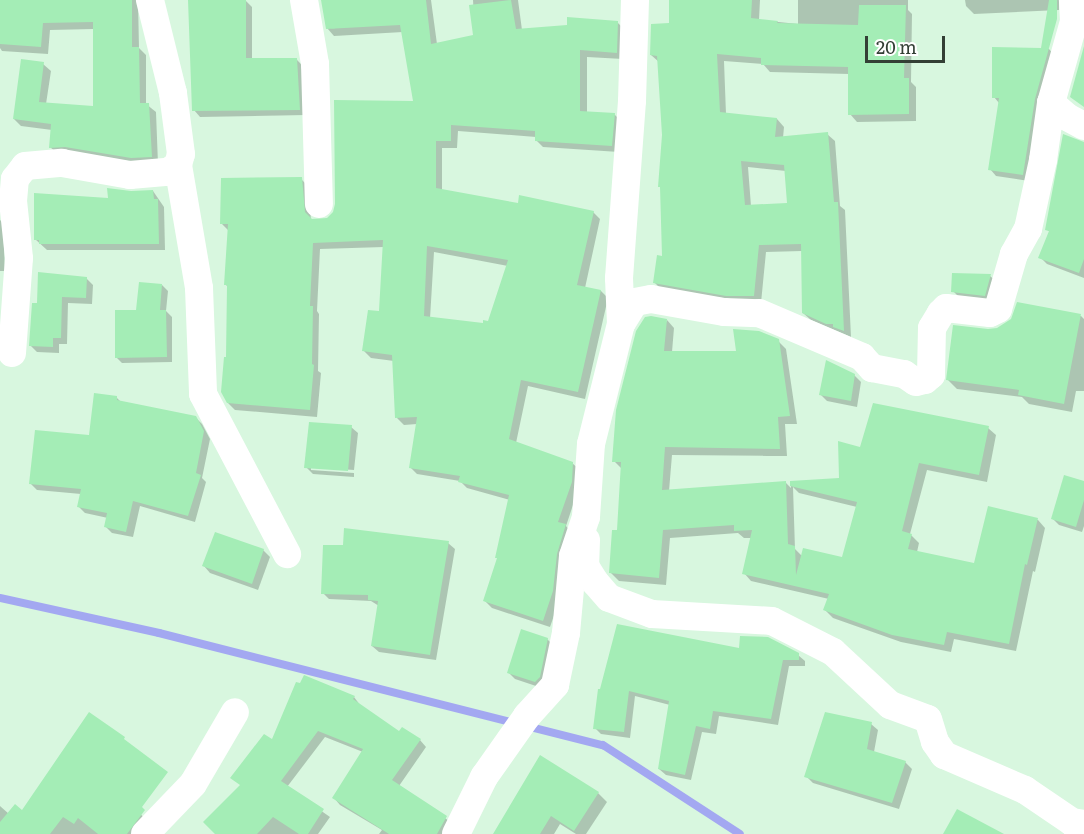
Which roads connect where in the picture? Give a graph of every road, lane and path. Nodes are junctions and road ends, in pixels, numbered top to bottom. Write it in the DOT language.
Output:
graph roads {
  1 [pos="150,0"];
  2 [pos="304,0"];
  3 [pos="635,0"];
  4 [pos="1073,0"];
  5 [pos="1051,103"];
  6 [pos="1084,126"];
  7 [pos="178,165"];
  8 [pos="319,204"];
  9 [pos="621,324"];
  10 [pos="12,353"];
  11 [pos="586,517"];
  12 [pos="287,554"];
  13 [pos="235,712"];
  14 [pos="1084,824"];
  15 [pos="160,829"];
  16 [pos="456,834"];
  1 -- 7 [label="street"];
  2 -- 8 [label="street"];
  3 -- 9 [label="street"];
  4 -- 5 [label="street"];
  5 -- 6 [label="street"];
  5 -- 9 [label="street"];
  7 -- 10 [label="street"];
  7 -- 12 [label="street"];
  9 -- 11 [label="street"];
  11 -- 14 [label="street"];
  11 -- 16 [label="street"];
  13 -- 15 [label="street"];
}
